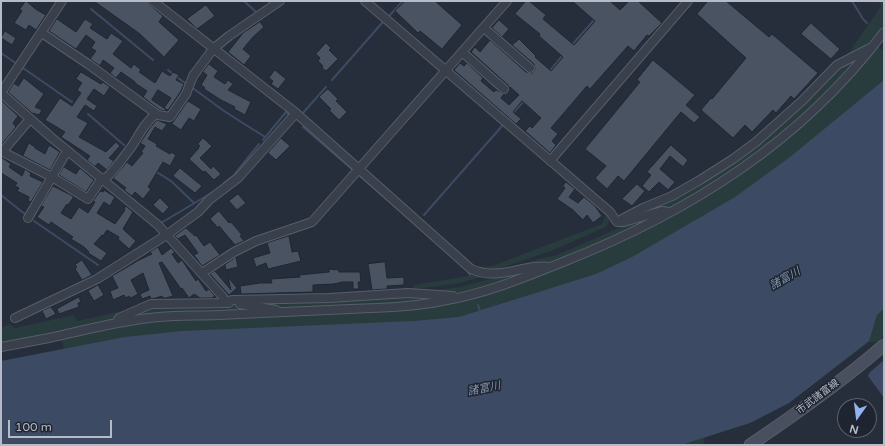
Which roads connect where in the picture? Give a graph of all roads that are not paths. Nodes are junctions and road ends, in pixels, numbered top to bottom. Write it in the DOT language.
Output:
graph roads {
  1 [pos="62,1"];
  2 [pos="153,1"];
  3 [pos="280,1"];
  4 [pos="365,1"];
  5 [pos="507,1"];
  6 [pos="688,1"];
  7 [pos="484,28"];
  8 [pos="884,32"];
  9 [pos="42,33"];
  10 [pos="872,47"];
  11 [pos="213,49"];
  12 [pos="462,52"];
  13 [pos="530,68"];
  14 [pos="446,71"];
  15 [pos="504,89"];
  16 [pos="1,93"];
  17 [pos="296,113"];
  18 [pos="156,114"];
  19 [pos="30,119"];
  20 [pos="67,151"];
  21 [pos="2,152"];
  22 [pos="550,161"];
  23 [pos="360,169"];
  24 [pos="52,177"];
  25 [pos="103,179"];
  26 [pos="672,212"];
  27 [pos="28,218"];
  28 [pos="617,222"];
  29 [pos="168,234"];
  30 [pos="552,267"];
  31 [pos="202,273"];
  32 [pos="457,299"];
  33 [pos="224,302"];
  34 [pos="282,312"];
  35 [pos="15,318"];
  36 [pos="116,323"];
  37 [pos="1,347"];
  38 [pos="882,351"];
  39 [pos="750,445"];
  1 -- 9 [label="street"];
  2 -- 11 [label="street"];
  3 -- 11 [label="street"];
  4 -- 14 [label="street"];
  5 -- 7 [label="street"];
  6 -- 22 [label="street"];
  7 -- 12 [label="street"];
  7 -- 13 [label="street"];
  8 -- 10 [label="street"];
  9 -- 16 [label="street"];
  9 -- 18 [label="street"];
  10 -- 26 [label="street"];
  10 -- 28 [label="street"];
  11 -- 17 [label="street"];
  11 -- 18 [label="street"];
  12 -- 14 [label="street"];
  12 -- 15 [label="street"];
  14 -- 22 [label="street"];
  14 -- 23 [label="street"];
  16 -- 19 [label="street"];
  17 -- 23 [label="street"];
  17 -- 29 [label="street"];
  18 -- 25 [label="street"];
  19 -- 20 [label="street"];
  19 -- 21 [label="street"];
  20 -- 24 [label="street"];
  20 -- 25 [label="street"];
  21 -- 24 [label="street"];
  22 -- 28 [label="street"];
  23 -- 30 [label="street"];
  23 -- 31 [label="street"];
  24 -- 25 [label="street"];
  24 -- 27 [label="street"];
  25 -- 29 [label="street"];
  26 -- 28 [label="street"];
  26 -- 30 [label="street"];
  29 -- 31 [label="street"];
  29 -- 35 [label="street"];
  30 -- 32 [label="street"];
  31 -- 33 [label="street"];
  32 -- 33 [label="street"];
  32 -- 34 [label="street"];
  33 -- 34 [label="street"];
  33 -- 36 [label="street"];
  34 -- 36 [label="street"];
  36 -- 37 [label="street"];
  38 -- 39 [label="main road, 市武諸富線"];
}
